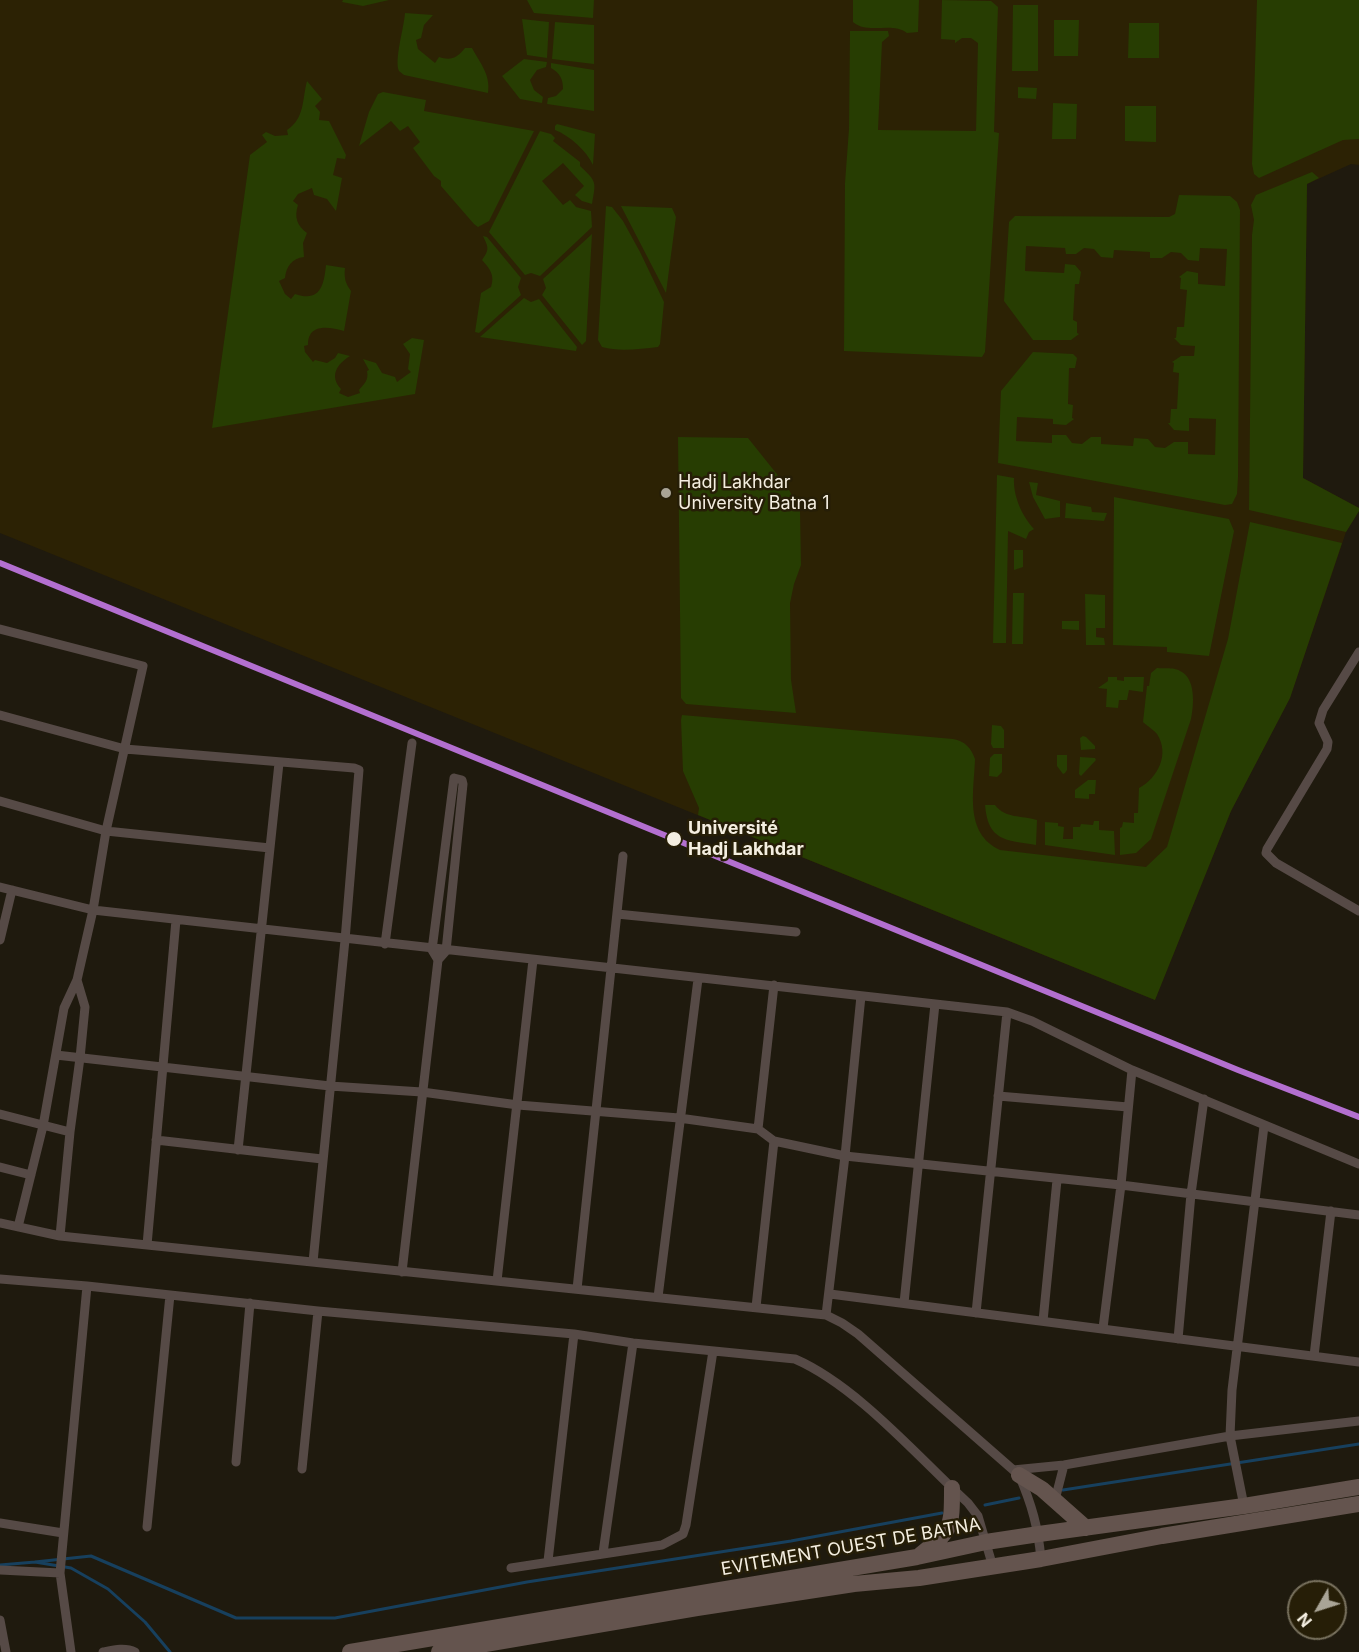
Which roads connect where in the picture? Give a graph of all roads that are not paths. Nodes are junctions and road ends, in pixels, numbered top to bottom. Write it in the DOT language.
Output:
graph roads {
  1 [pos="0,629"];
  2 [pos="1358,658"];
  3 [pos="0,715"];
  4 [pos="412,743"];
  5 [pos="125,749"];
  6 [pos="279,763"];
  7 [pos="0,801"];
  8 [pos="106,831"];
  9 [pos="270,848"];
  10 [pos="624,856"];
  11 [pos="0,887"];
  12 [pos="12,890"];
  13 [pos="93,910"];
  14 [pos="1359,911"];
  15 [pos="617,914"];
  16 [pos="176,920"];
  17 [pos="261,930"];
  18 [pos="796,932"];
  19 [pos="0,940"];
  20 [pos="345,940"];
  21 [pos="385,944"];
  22 [pos="432,950"];
  23 [pos="446,951"];
  24 [pos="438,960"];
  25 [pos="533,960"];
  26 [pos="612,969"];
  27 [pos="698,979"];
  28 [pos="77,980"];
  29 [pos="774,985"];
  30 [pos="861,996"];
  31 [pos="936,1005"];
  32 [pos="1007,1012"];
  33 [pos="56,1055"];
  34 [pos="80,1058"];
  35 [pos="164,1068"];
  36 [pos="1132,1070"];
  37 [pos="246,1077"];
  38 [pos="330,1086"];
  39 [pos="422,1092"];
  40 [pos="998,1096"];
  41 [pos="1204,1099"];
  42 [pos="518,1105"];
  43 [pos="1128,1107"];
  44 [pos="597,1112"];
  45 [pos="0,1114"];
  46 [pos="679,1118"];
  47 [pos="44,1126"];
  48 [pos="1264,1126"];
  49 [pos="758,1129"];
  50 [pos="70,1132"];
  51 [pos="156,1140"];
  52 [pos="774,1141"];
  53 [pos="238,1150"];
  54 [pos="845,1156"];
  55 [pos="322,1160"];
  56 [pos="918,1164"];
  57 [pos="1359,1164"];
  58 [pos="0,1167"];
  59 [pos="990,1172"];
  60 [pos="31,1175"];
  61 [pos="1057,1180"];
  62 [pos="1121,1185"];
  63 [pos="1191,1194"];
  64 [pos="1254,1203"];
  65 [pos="1331,1211"];
  66 [pos="1359,1215"];
  67 [pos="0,1223"];
  68 [pos="18,1227"];
  69 [pos="60,1236"];
  70 [pos="147,1245"];
  71 [pos="313,1262"];
  72 [pos="402,1272"];
  73 [pos="0,1279"];
  74 [pos="496,1281"];
  75 [pos="87,1286"];
  76 [pos="577,1289"];
  77 [pos="830,1294"];
  78 [pos="170,1295"];
  79 [pos="658,1297"];
  80 [pos="250,1303"];
  81 [pos="904,1303"];
  82 [pos="756,1307"];
  83 [pos="318,1311"];
  84 [pos="976,1313"];
  85 [pos="826,1315"];
  86 [pos="1043,1321"];
  87 [pos="1103,1328"];
  88 [pos="574,1334"];
  89 [pos="1178,1339"];
  90 [pos="633,1342"];
  91 [pos="1237,1347"];
  92 [pos="713,1351"];
  93 [pos="1314,1356"];
  94 [pos="1359,1362"];
  95 [pos="1359,1420"];
  96 [pos="1230,1437"];
  97 [pos="236,1462"];
  98 [pos="1064,1465"];
  99 [pos="302,1469"];
  100 [pos="1016,1473"];
  101 [pos="1359,1487"];
  102 [pos="952,1488"];
  103 [pos="1055,1500"];
  104 [pos="1359,1504"];
  105 [pos="1244,1506"];
  106 [pos="0,1523"];
  107 [pos="147,1527"];
  108 [pos="1086,1528"];
  109 [pos="63,1533"];
  110 [pos="1039,1534"];
  111 [pos="986,1542"];
  112 [pos="603,1553"];
  113 [pos="917,1557"];
  114 [pos="1041,1559"];
  115 [pos="549,1561"];
  116 [pos="993,1567"];
  117 [pos="511,1568"];
  118 [pos="0,1570"];
  119 [pos="60,1570"];
  120 [pos="0,1620"];
  121 [pos="6,1652"];
  122 [pos="71,1652"];
  123 [pos="103,1652"];
  124 [pos="135,1652"];
  125 [pos="350,1652"];
  126 [pos="438,1652"];
  1 -- 5 [label="street"];
  2 -- 14 [label="street"];
  3 -- 5 [label="street"];
  4 -- 21 [label="street"];
  5 -- 6 [label="street"];
  5 -- 8 [label="street"];
  6 -- 9 [label="street"];
  6 -- 20 [label="street"];
  7 -- 8 [label="street"];
  8 -- 9 [label="street"];
  8 -- 13 [label="street"];
  9 -- 17 [label="street"];
  10 -- 15 [label="street"];
  11 -- 12 [label="street"];
  12 -- 13 [label="street"];
  12 -- 19 [label="street"];
  13 -- 16 [label="street"];
  13 -- 28 [label="street"];
  15 -- 18 [label="street"];
  15 -- 26 [label="street"];
  16 -- 17 [label="street"];
  16 -- 35 [label="street"];
  17 -- 20 [label="street"];
  17 -- 37 [label="street"];
  20 -- 21 [label="street"];
  20 -- 38 [label="street"];
  21 -- 22 [label="street"];
  22 -- 23 [label="street"];
  22 -- 23 [label="street"];
  22 -- 24 [label="street"];
  23 -- 24 [label="street"];
  23 -- 25 [label="street"];
  24 -- 39 [label="street"];
  25 -- 26 [label="street"];
  25 -- 42 [label="street"];
  26 -- 27 [label="street"];
  26 -- 44 [label="street"];
  27 -- 29 [label="street"];
  27 -- 46 [label="street"];
  28 -- 33 [label="street"];
  28 -- 34 [label="street"];
  29 -- 30 [label="street"];
  29 -- 49 [label="street"];
  30 -- 31 [label="street"];
  30 -- 54 [label="street"];
  31 -- 32 [label="street"];
  31 -- 56 [label="street"];
  32 -- 36 [label="street"];
  32 -- 40 [label="street"];
  33 -- 34 [label="street"];
  33 -- 47 [label="street"];
  34 -- 35 [label="street"];
  34 -- 50 [label="street"];
  35 -- 37 [label="street"];
  35 -- 51 [label="street"];
  36 -- 41 [label="street"];
  36 -- 43 [label="street"];
  37 -- 38 [label="street"];
  37 -- 53 [label="street"];
  38 -- 39 [label="street"];
  38 -- 55 [label="street"];
  39 -- 42 [label="street"];
  39 -- 72 [label="street"];
  40 -- 43 [label="street"];
  40 -- 59 [label="street"];
  41 -- 48 [label="street"];
  41 -- 63 [label="street"];
  42 -- 44 [label="street"];
  42 -- 74 [label="street"];
  43 -- 62 [label="street"];
  44 -- 46 [label="street"];
  44 -- 76 [label="street"];
  45 -- 47 [label="street"];
  46 -- 49 [label="street"];
  46 -- 79 [label="street"];
  47 -- 50 [label="street"];
  47 -- 60 [label="street"];
  48 -- 57 [label="street"];
  48 -- 64 [label="street"];
  49 -- 52 [label="street"];
  50 -- 69 [label="street"];
  51 -- 53 [label="street"];
  51 -- 70 [label="street"];
  52 -- 54 [label="street"];
  52 -- 82 [label="street"];
  53 -- 55 [label="street"];
  54 -- 56 [label="street"];
  54 -- 77 [label="street"];
  55 -- 71 [label="street"];
  56 -- 59 [label="street"];
  56 -- 81 [label="street"];
  58 -- 60 [label="street"];
  59 -- 61 [label="street"];
  59 -- 84 [label="street"];
  60 -- 68 [label="street"];
  61 -- 62 [label="street"];
  61 -- 86 [label="street"];
  62 -- 63 [label="street"];
  62 -- 87 [label="street"];
  63 -- 64 [label="street"];
  63 -- 89 [label="street"];
  64 -- 65 [label="street"];
  64 -- 91 [label="street"];
  65 -- 66 [label="street"];
  65 -- 93 [label="street"];
  67 -- 68 [label="street"];
  68 -- 69 [label="street"];
  69 -- 70 [label="street"];
  70 -- 71 [label="street"];
  71 -- 72 [label="street"];
  72 -- 74 [label="street"];
  73 -- 75 [label="street"];
  74 -- 76 [label="street"];
  75 -- 78 [label="street"];
  75 -- 109 [label="street"];
  76 -- 79 [label="street"];
  77 -- 81 [label="street"];
  77 -- 85 [label="street"];
  78 -- 80 [label="street"];
  78 -- 107 [label="street"];
  79 -- 82 [label="street"];
  80 -- 83 [label="street"];
  80 -- 97 [label="street"];
  81 -- 84 [label="street"];
  82 -- 85 [label="street"];
  83 -- 88 [label="street"];
  83 -- 99 [label="street"];
  84 -- 86 [label="street"];
  85 -- 100 [label="street"];
  86 -- 87 [label="street"];
  87 -- 89 [label="street"];
  88 -- 90 [label="street"];
  88 -- 115 [label="street"];
  89 -- 91 [label="street"];
  90 -- 92 [label="street"];
  90 -- 112 [label="street"];
  91 -- 93 [label="street"];
  91 -- 96 [label="street"];
  92 -- 102 [label="street"];
  92 -- 112 [label="street"];
  93 -- 94 [label="street"];
  95 -- 96 [label="street"];
  96 -- 98 [label="street"];
  96 -- 105 [label="street"];
  98 -- 100 [label="street"];
  98 -- 103 [label="street"];
  100 -- 103 [label="highway"];
  100 -- 110 [label="street"];
  101 -- 105 [label="highway, EVITEMENT OUEST DE BATNA"];
  102 -- 111 [label="street"];
  102 -- 113 [label="highway"];
  103 -- 108 [label="highway"];
  104 -- 114 [label="highway, EVITEMENT OUEST DE BATNA"];
  105 -- 108 [label="highway, EVITEMENT OUEST DE BATNA"];
  106 -- 109 [label="street"];
  108 -- 110 [label="highway, EVITEMENT OUEST DE BATNA"];
  109 -- 119 [label="street"];
  110 -- 111 [label="highway, EVITEMENT OUEST DE BATNA"];
  110 -- 114 [label="street"];
  111 -- 113 [label="highway, EVITEMENT OUEST DE BATNA"];
  111 -- 116 [label="street"];
  112 -- 115 [label="street"];
  113 -- 125 [label="highway, EVITEMENT OUEST DE BATNA"];
  114 -- 116 [label="highway, EVITEMENT OUEST DE BATNA"];
  115 -- 117 [label="street"];
  116 -- 126 [label="highway, EVITEMENT OUEST DE BATNA"];
  118 -- 119 [label="street"];
  119 -- 122 [label="street"];
  120 -- 121 [label="street"];
  123 -- 124 [label="street"];
}
